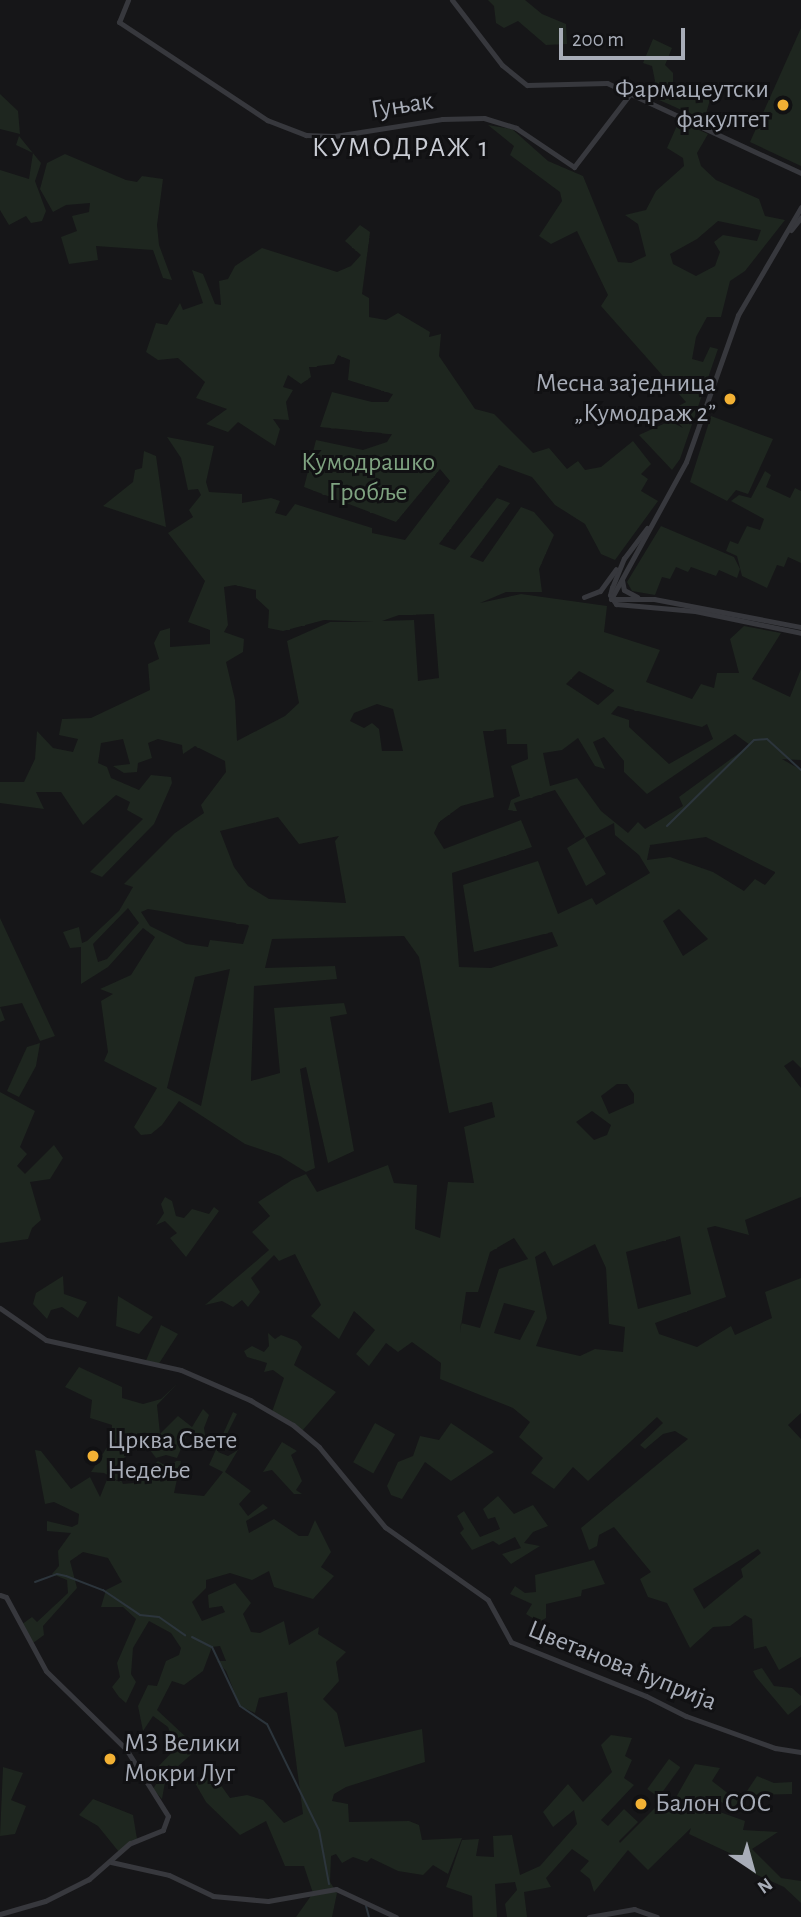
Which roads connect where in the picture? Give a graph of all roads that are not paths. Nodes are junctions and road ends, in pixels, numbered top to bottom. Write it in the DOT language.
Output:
graph roads {
  1 [pos="452,0"];
  2 [pos="127,1"];
  3 [pos="630,94"];
  4 [pos="801,173"];
  5 [pos="801,207"];
  6 [pos="801,217"];
  7 [pos="774,251"];
  8 [pos="655,519"];
  9 [pos="624,558"];
  10 [pos="621,579"];
  11 [pos="584,597"];
  12 [pos="640,598"];
  13 [pos="611,599"];
  14 [pos="801,627"];
  15 [pos="801,633"];
  16 [pos="0,1308"];
  17 [pos="2,1595"];
  18 [pos="801,1752"];
  19 [pos="111,1862"];
  20 [pos="0,1914"];
  21 [pos="396,1917"];
  22 [pos="589,1917"];
  23 [pos="657,1917"];
  1 -- 3 [label="street"];
  2 -- 3 [label="street, Гуњак"];
  3 -- 4 [label="street"];
  5 -- 7 [label="street"];
  6 -- 7 [label="street"];
  7 -- 8 [label="street"];
  8 -- 9 [label="street"];
  8 -- 10 [label="street"];
  9 -- 11 [label="street"];
  9 -- 13 [label="street"];
  10 -- 12 [label="street"];
  10 -- 13 [label="street"];
  12 -- 13 [label="street"];
  12 -- 14 [label="street"];
  13 -- 15 [label="street"];
  16 -- 18 [label="street, Цветанова ћуприја"];
  17 -- 19 [label="street"];
  19 -- 20 [label="street"];
  19 -- 21 [label="street"];
  22 -- 23 [label="street"];
}
